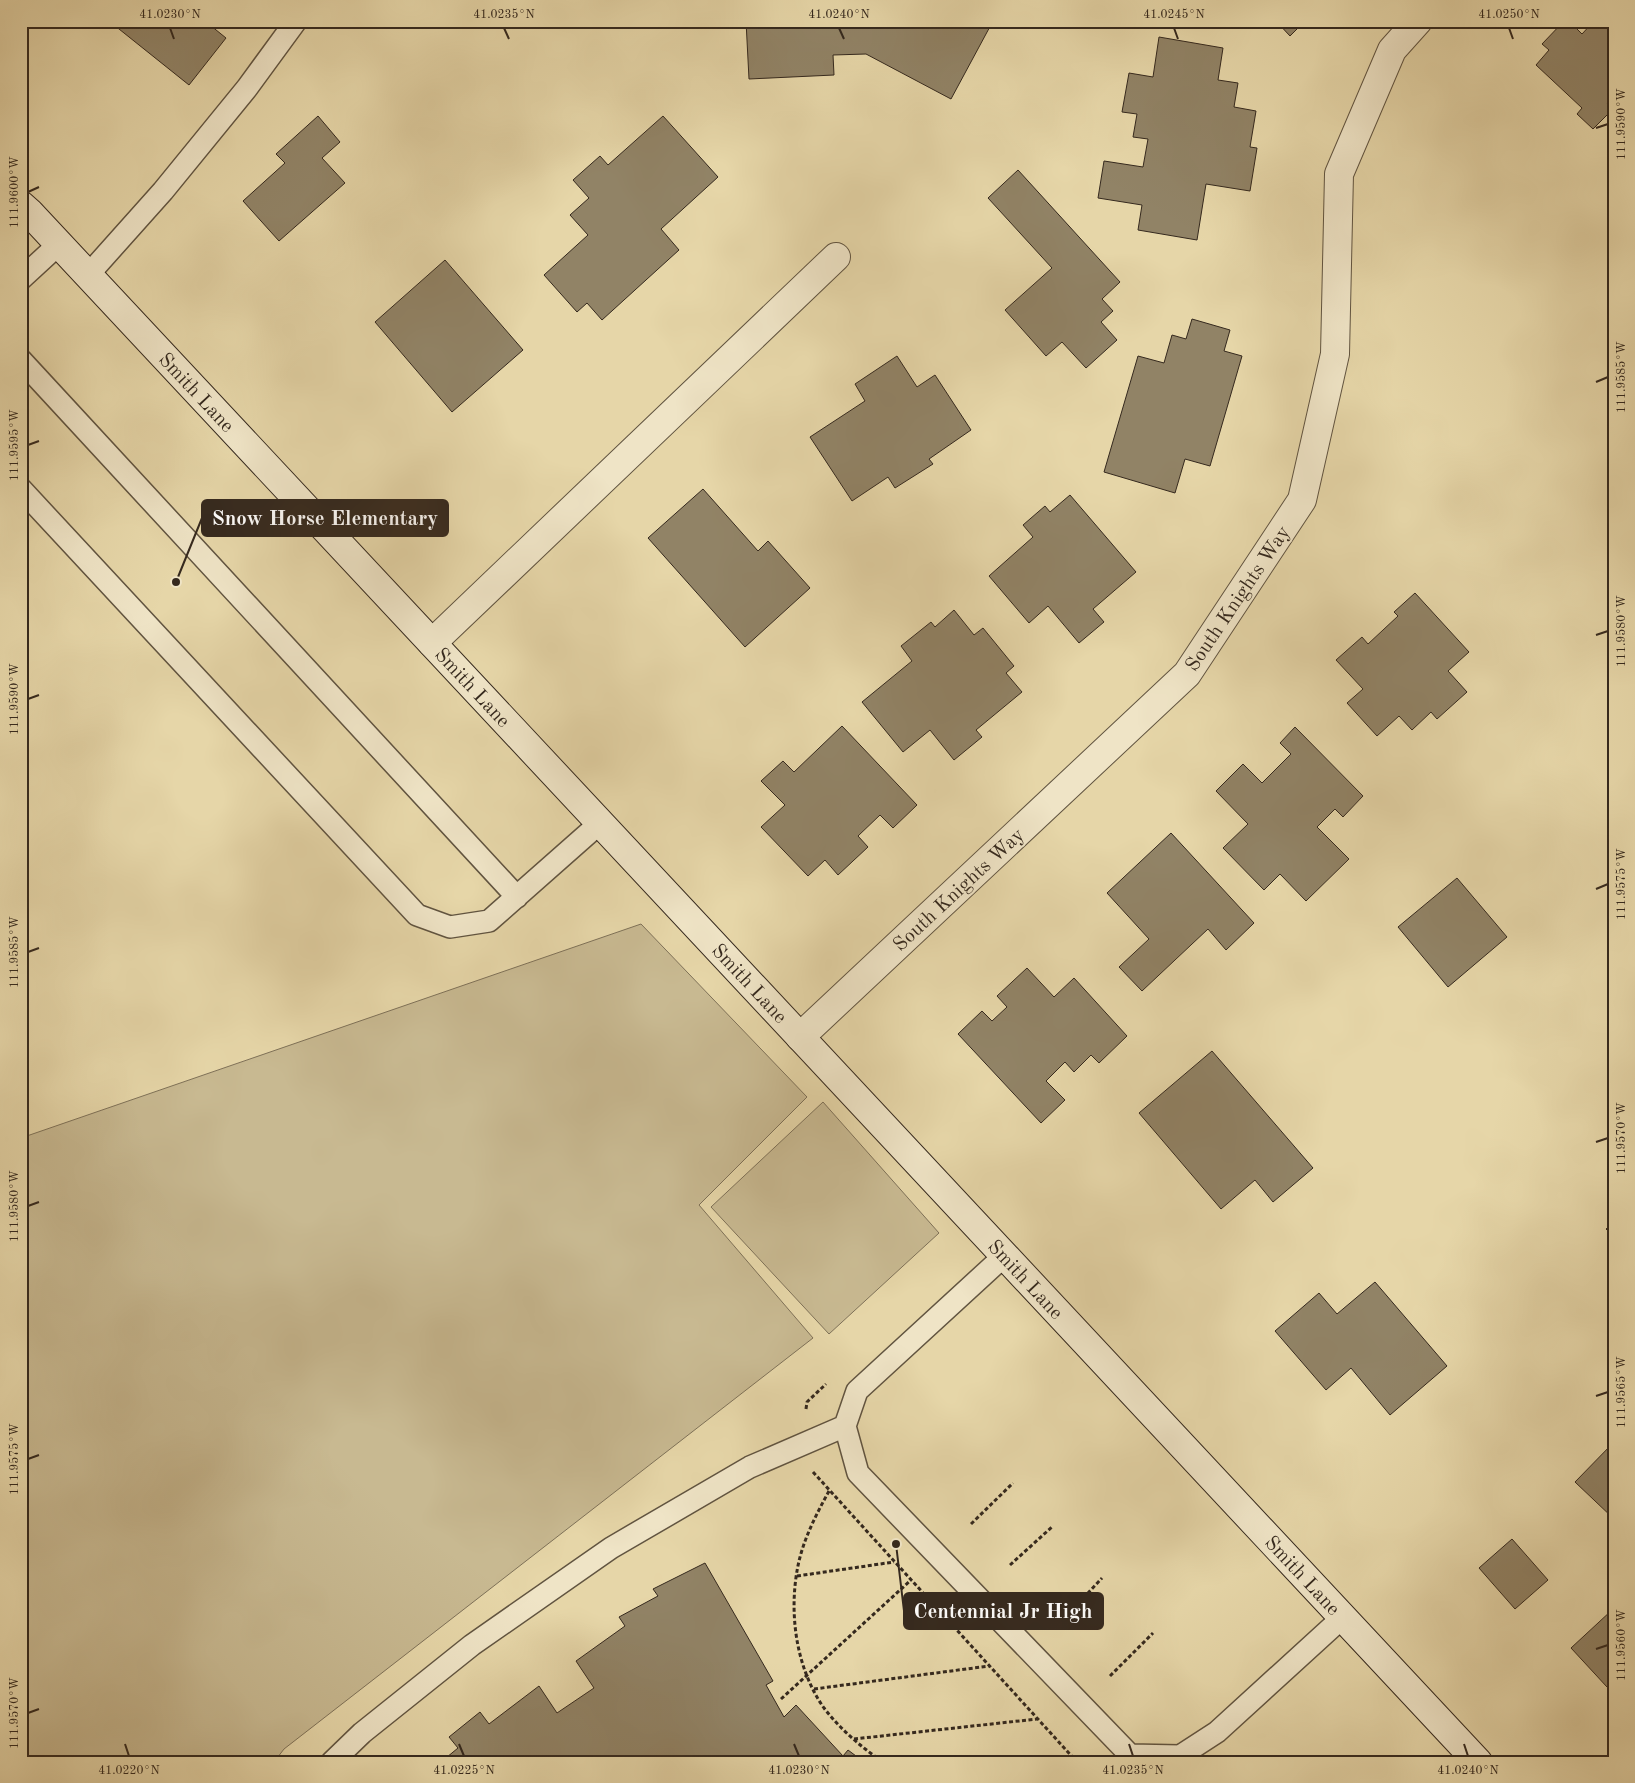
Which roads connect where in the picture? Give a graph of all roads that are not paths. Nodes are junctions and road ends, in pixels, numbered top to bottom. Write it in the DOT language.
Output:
graph roads {
  1 [pos="296,21"];
  2 [pos="1418,21"];
  3 [pos="21,205"];
  4 [pos="59,244"];
  5 [pos="836,257"];
  6 [pos="88,275"];
  7 [pos="21,279"];
  8 [pos="21,360"];
  9 [pos="21,489"];
  10 [pos="432,643"];
  11 [pos="600,823"];
  12 [pos="517,897"];
  13 [pos="800,1037"];
  14 [pos="1004,1256"];
  15 [pos="845,1426"];
  16 [pos="1343,1617"];
  17 [pos="332,1762"];
  18 [pos="1478,1762"];
  1 -- 6 [label="lane"];
  2 -- 13 [label="street, South Knights Way"];
  3 -- 4 [label="street, Smith Lane"];
  4 -- 6 [label="street, Smith Lane"];
  4 -- 7 [label="lane"];
  5 -- 10 [label="street"];
  6 -- 10 [label="street, Smith Lane"];
  8 -- 12 [label="lane"];
  9 -- 12 [label="lane"];
  10 -- 11 [label="street, Smith Lane"];
  11 -- 12 [label="lane"];
  11 -- 13 [label="street, Smith Lane"];
  13 -- 14 [label="street, Smith Lane"];
  14 -- 15 [label="lane"];
  14 -- 16 [label="street, Smith Lane"];
  15 -- 16 [label="lane"];
  15 -- 17 [label="lane"];
  16 -- 18 [label="street, Smith Lane"];
}
